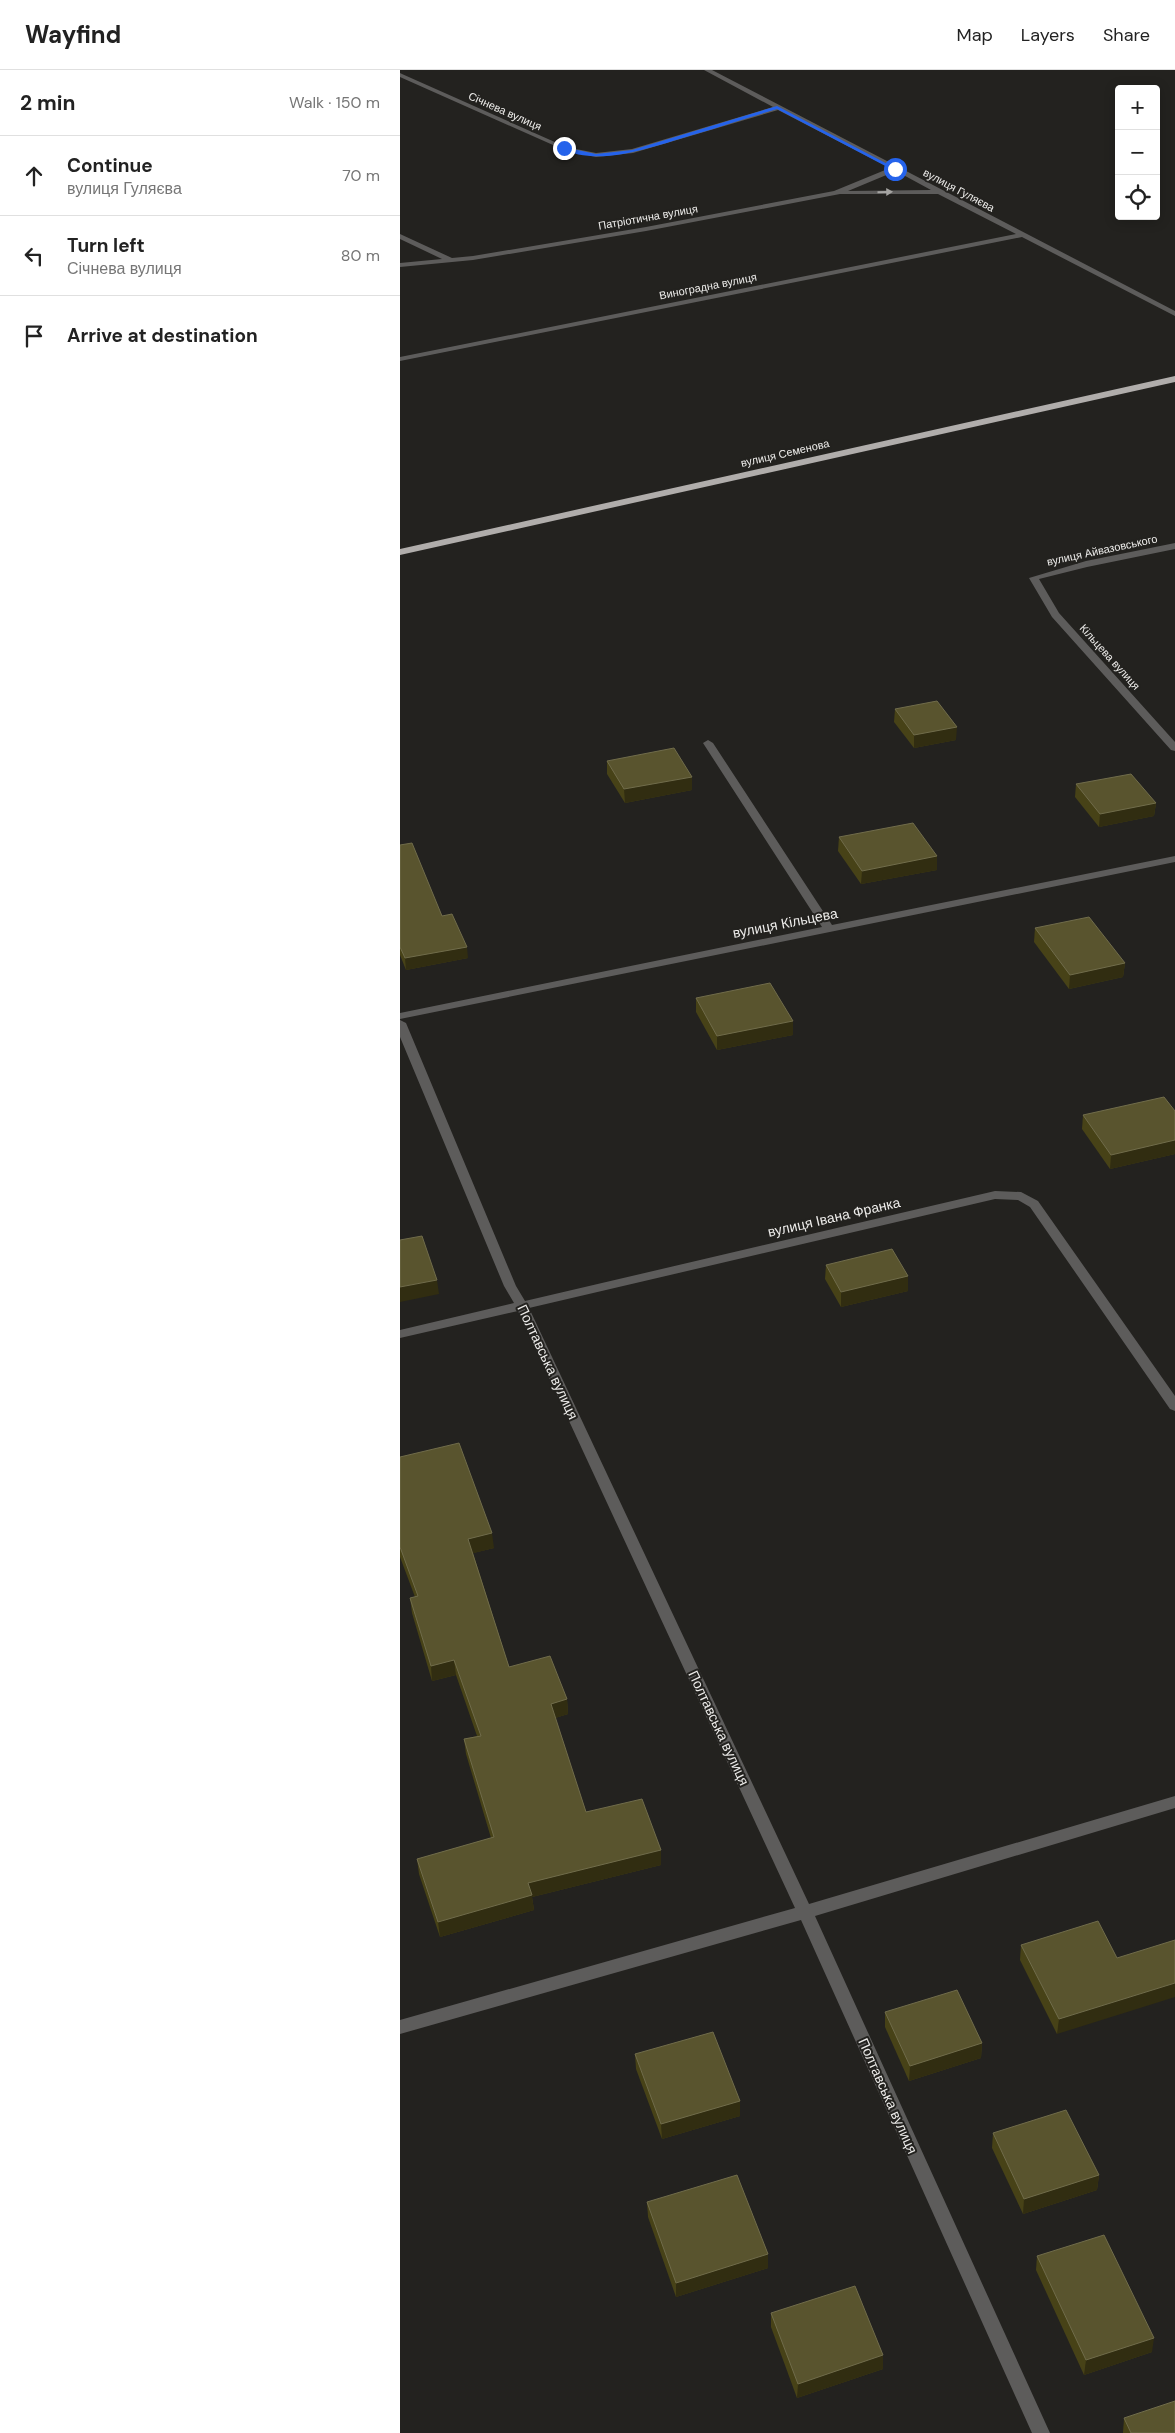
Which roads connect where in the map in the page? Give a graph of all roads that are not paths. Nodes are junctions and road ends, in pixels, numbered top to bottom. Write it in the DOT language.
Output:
graph roads {
  1 [pos="706,70"];
  2 [pos="400,75"];
  3 [pos="777,108"];
  4 [pos="895,169"];
  5 [pos="938,192"];
  6 [pos="836,193"];
  7 [pos="400,236"];
  8 [pos="1021,236"];
  9 [pos="449,259"];
  10 [pos="400,265"];
  11 [pos="1175,314"];
  12 [pos="400,359"];
  13 [pos="1175,379"];
  14 [pos="1175,546"];
  15 [pos="400,552"];
  16 [pos="1034,578"];
  17 [pos="708,743"];
  18 [pos="1175,748"];
  19 [pos="1175,859"];
  20 [pos="829,929"];
  21 [pos="400,1016"];
  22 [pos="400,1023"];
  23 [pos="522,1306"];
  24 [pos="400,1334"];
  25 [pos="1175,1406"];
  26 [pos="1175,1802"];
  27 [pos="805,1912"];
  28 [pos="400,2027"];
  29 [pos="1041,2433"];
  1 -- 3 [label="street, вулиця Гуляєва"];
  2 -- 3 [label="street, Січнева вулиця"];
  3 -- 4 [label="street, вулиця Гуляєва"];
  4 -- 5 [label="street, вулиця Гуляєва"];
  4 -- 6 [label="street, Патріотична вулиця"];
  6 -- 5 [label="street, one-way"];
  5 -- 8 [label="street, вулиця Гуляєва"];
  6 -- 9 [label="street, Патріотична вулиця"];
  7 -- 9 [label="street"];
  8 -- 11 [label="street, вулиця Гуляєва"];
  8 -- 12 [label="street, Виноградна вулиця"];
  9 -- 10 [label="street, Патріотична вулиця"];
  13 -- 15 [label="highway, вулиця Семенова"];
  14 -- 16 [label="street, вулиця Айвазовського"];
  16 -- 18 [label="street, Кільцева вулиця"];
  17 -- 20 [label="street"];
  19 -- 20 [label="street, вулиця Кільцева"];
  20 -- 21 [label="street, вулиця Кільцева"];
  22 -- 23 [label="street, Полтавська вулиця"];
  23 -- 24 [label="street, вулиця Івана Франка"];
  23 -- 25 [label="street, вулиця Івана Франка"];
  23 -- 27 [label="street, Полтавська вулиця"];
  26 -- 27 [label="street"];
  27 -- 28 [label="street"];
  27 -- 29 [label="street, Полтавська вулиця"];
}
